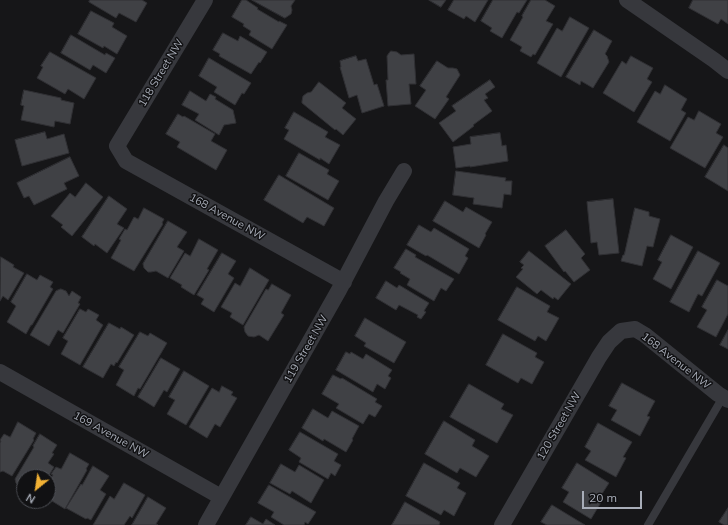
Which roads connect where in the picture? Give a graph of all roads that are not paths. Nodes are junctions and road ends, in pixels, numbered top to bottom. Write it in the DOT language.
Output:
graph roads {
  1 [pos="205,0"];
  2 [pos="627,0"];
  3 [pos="728,71"];
  4 [pos="117,146"];
  5 [pos="404,171"];
  6 [pos="344,282"];
  7 [pos="621,331"];
  8 [pos="0,372"];
  9 [pos="725,399"];
  10 [pos="221,497"];
  11 [pos="206,525"];
  12 [pos="502,525"];
  13 [pos="648,525"];
  1 -- 4 [label="street, 118 Street NW"];
  2 -- 3 [label="street"];
  4 -- 6 [label="street, 168 Avenue NW"];
  5 -- 6 [label="street, 119 Street NW"];
  6 -- 10 [label="street, 119 Street NW"];
  7 -- 9 [label="street, 168 Avenue NW"];
  7 -- 12 [label="street, 120 Street NW"];
  8 -- 10 [label="street, 169 Avenue NW"];
  9 -- 13 [label="lane"];
  10 -- 11 [label="street, 119 Street NW"];
}
